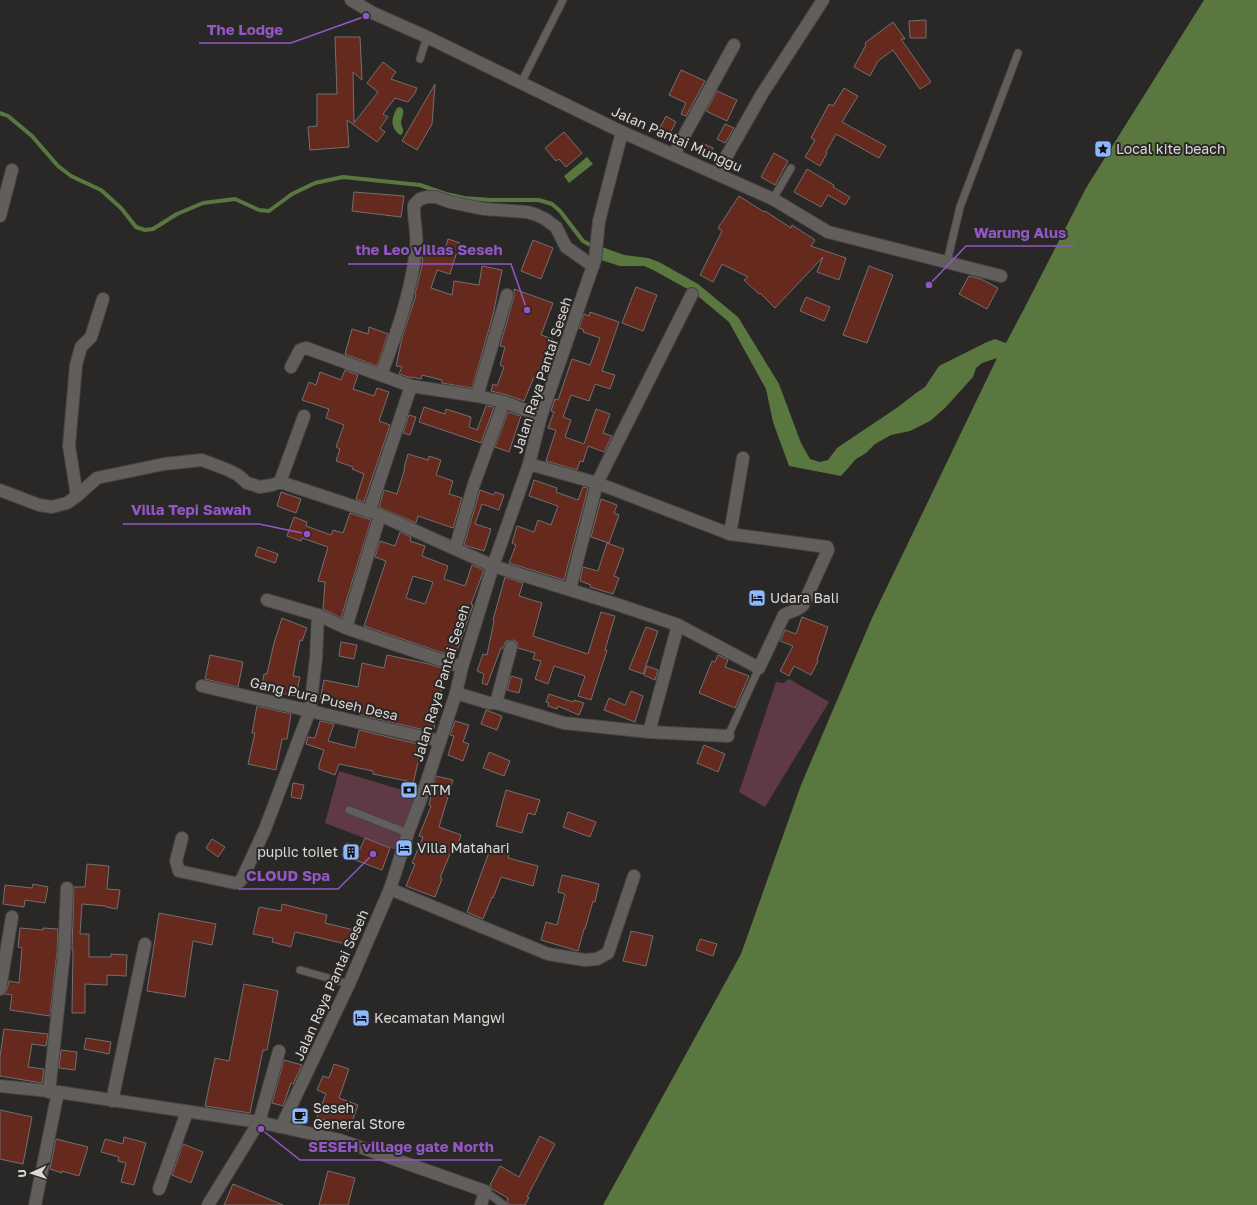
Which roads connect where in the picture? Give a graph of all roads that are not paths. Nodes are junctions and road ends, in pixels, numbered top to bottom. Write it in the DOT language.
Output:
graph roads {
  1 [pos="351,0"];
  2 [pos="563,0"];
  3 [pos="823,0"];
  4 [pos="427,37"];
  5 [pos="734,45"];
  6 [pos="1018,53"];
  7 [pos="420,59"];
  8 [pos="521,83"];
  9 [pos="622,132"];
  10 [pos="674,154"];
  11 [pos="792,168"];
  12 [pos="12,170"];
  13 [pos="717,173"];
  14 [pos="773,199"];
  15 [pos="0,216"];
  16 [pos="947,262"];
  17 [pos="594,263"];
  18 [pos="1001,276"];
  19 [pos="692,294"];
  20 [pos="507,295"];
  21 [pos="103,300"];
  22 [pos="291,366"];
  23 [pos="381,375"];
  24 [pos="411,386"];
  25 [pos="477,396"];
  26 [pos="504,402"];
  27 [pos="304,416"];
  28 [pos="542,416"];
  29 [pos="743,458"];
  30 [pos="529,464"];
  31 [pos="280,482"];
  32 [pos="597,483"];
  33 [pos="0,490"];
  34 [pos="77,496"];
  35 [pos="374,514"];
  36 [pos="730,534"];
  37 [pos="455,549"];
  38 [pos="493,566"];
  39 [pos="570,590"];
  40 [pos="267,600"];
  41 [pos="318,615"];
  42 [pos="678,625"];
  43 [pos="346,628"];
  44 [pos="511,647"];
  45 [pos="462,667"];
  46 [pos="759,668"];
  47 [pos="202,686"];
  48 [pos="457,689"];
  49 [pos="496,703"];
  50 [pos="310,710"];
  51 [pos="649,732"];
  52 [pos="728,736"];
  53 [pos="440,741"];
  54 [pos="349,810"];
  55 [pos="408,833"];
  56 [pos="182,838"];
  57 [pos="634,876"];
  58 [pos="67,888"];
  59 [pos="390,889"];
  60 [pos="12,917"];
  61 [pos="145,944"];
  62 [pos="300,970"];
  63 [pos="349,984"];
  64 [pos="0,989"];
  65 [pos="280,1052"];
  66 [pos="0,1086"];
  67 [pos="53,1092"];
  68 [pos="112,1101"];
  69 [pos="187,1112"];
  70 [pos="259,1122"];
  71 [pos="281,1127"];
  72 [pos="159,1189"];
  73 [pos="485,1191"];
  74 [pos="35,1205"];
  75 [pos="208,1205"];
  76 [pos="481,1205"];
  77 [pos="504,1205"];
  1 -- 4 [label="street, Jalan Pantai Munggu"];
  2 -- 8 [label="lane"];
  3 -- 13 [label="street"];
  4 -- 7 [label="lane"];
  4 -- 8 [label="street, Jalan Pantai Munggu"];
  5 -- 10 [label="street"];
  6 -- 16 [label="lane"];
  8 -- 9 [label="street, Jalan Pantai Munggu"];
  9 -- 10 [label="street, Jalan Pantai Munggu"];
  9 -- 17 [label="street, Jalan Raya Pantai Seseh"];
  10 -- 13 [label="street, Jalan Pantai Munggu"];
  11 -- 14 [label="lane"];
  12 -- 15 [label="street"];
  13 -- 14 [label="street, Jalan Pantai Munggu"];
  14 -- 16 [label="street, Jalan Pantai Munggu"];
  16 -- 18 [label="street, Jalan Pantai Munggu"];
  17 -- 23 [label="street"];
  17 -- 28 [label="street, Jalan Raya Pantai Seseh"];
  19 -- 32 [label="street"];
  20 -- 25 [label="street"];
  21 -- 34 [label="street"];
  22 -- 23 [label="street"];
  23 -- 24 [label="street"];
  24 -- 25 [label="street"];
  24 -- 35 [label="street"];
  25 -- 26 [label="street"];
  26 -- 28 [label="street"];
  26 -- 37 [label="street"];
  27 -- 31 [label="street"];
  28 -- 30 [label="street, Jalan Raya Pantai Seseh"];
  29 -- 36 [label="street"];
  30 -- 32 [label="street"];
  30 -- 38 [label="street, Jalan Raya Pantai Seseh"];
  31 -- 34 [label="street"];
  31 -- 35 [label="street"];
  32 -- 36 [label="street"];
  32 -- 39 [label="street"];
  33 -- 34 [label="street"];
  35 -- 37 [label="street"];
  35 -- 43 [label="street"];
  36 -- 46 [label="street"];
  37 -- 38 [label="street"];
  38 -- 39 [label="street"];
  38 -- 45 [label="street, Jalan Raya Pantai Seseh"];
  39 -- 42 [label="street"];
  40 -- 41 [label="street"];
  41 -- 43 [label="street"];
  41 -- 50 [label="street"];
  42 -- 46 [label="street"];
  42 -- 51 [label="street"];
  43 -- 45 [label="street"];
  44 -- 49 [label="street"];
  45 -- 48 [label="street, Jalan Raya Pantai Seseh"];
  46 -- 52 [label="lane"];
  47 -- 50 [label="street, Gang Pura Puseh Desa"];
  48 -- 49 [label="street"];
  48 -- 53 [label="street, Jalan Raya Pantai Seseh"];
  49 -- 51 [label="street"];
  50 -- 53 [label="street, Gang Pura Puseh Desa"];
  50 -- 56 [label="street"];
  51 -- 52 [label="street"];
  53 -- 55 [label="street, Jalan Raya Pantai Seseh"];
  54 -- 55 [label="lane"];
  55 -- 59 [label="street, Jalan Raya Pantai Seseh"];
  57 -- 59 [label="street"];
  58 -- 67 [label="street"];
  59 -- 63 [label="street, Jalan Raya Pantai Seseh"];
  60 -- 64 [label="street"];
  61 -- 68 [label="street"];
  62 -- 63 [label="lane"];
  63 -- 71 [label="street, Jalan Raya Pantai Seseh"];
  65 -- 70 [label="street"];
  66 -- 67 [label="street"];
  67 -- 68 [label="street"];
  67 -- 74 [label="street"];
  68 -- 69 [label="street"];
  69 -- 70 [label="street"];
  69 -- 72 [label="street"];
  70 -- 71 [label="street"];
  70 -- 75 [label="street"];
  71 -- 73 [label="street"];
  73 -- 76 [label="street"];
  73 -- 77 [label="lane"];
}
